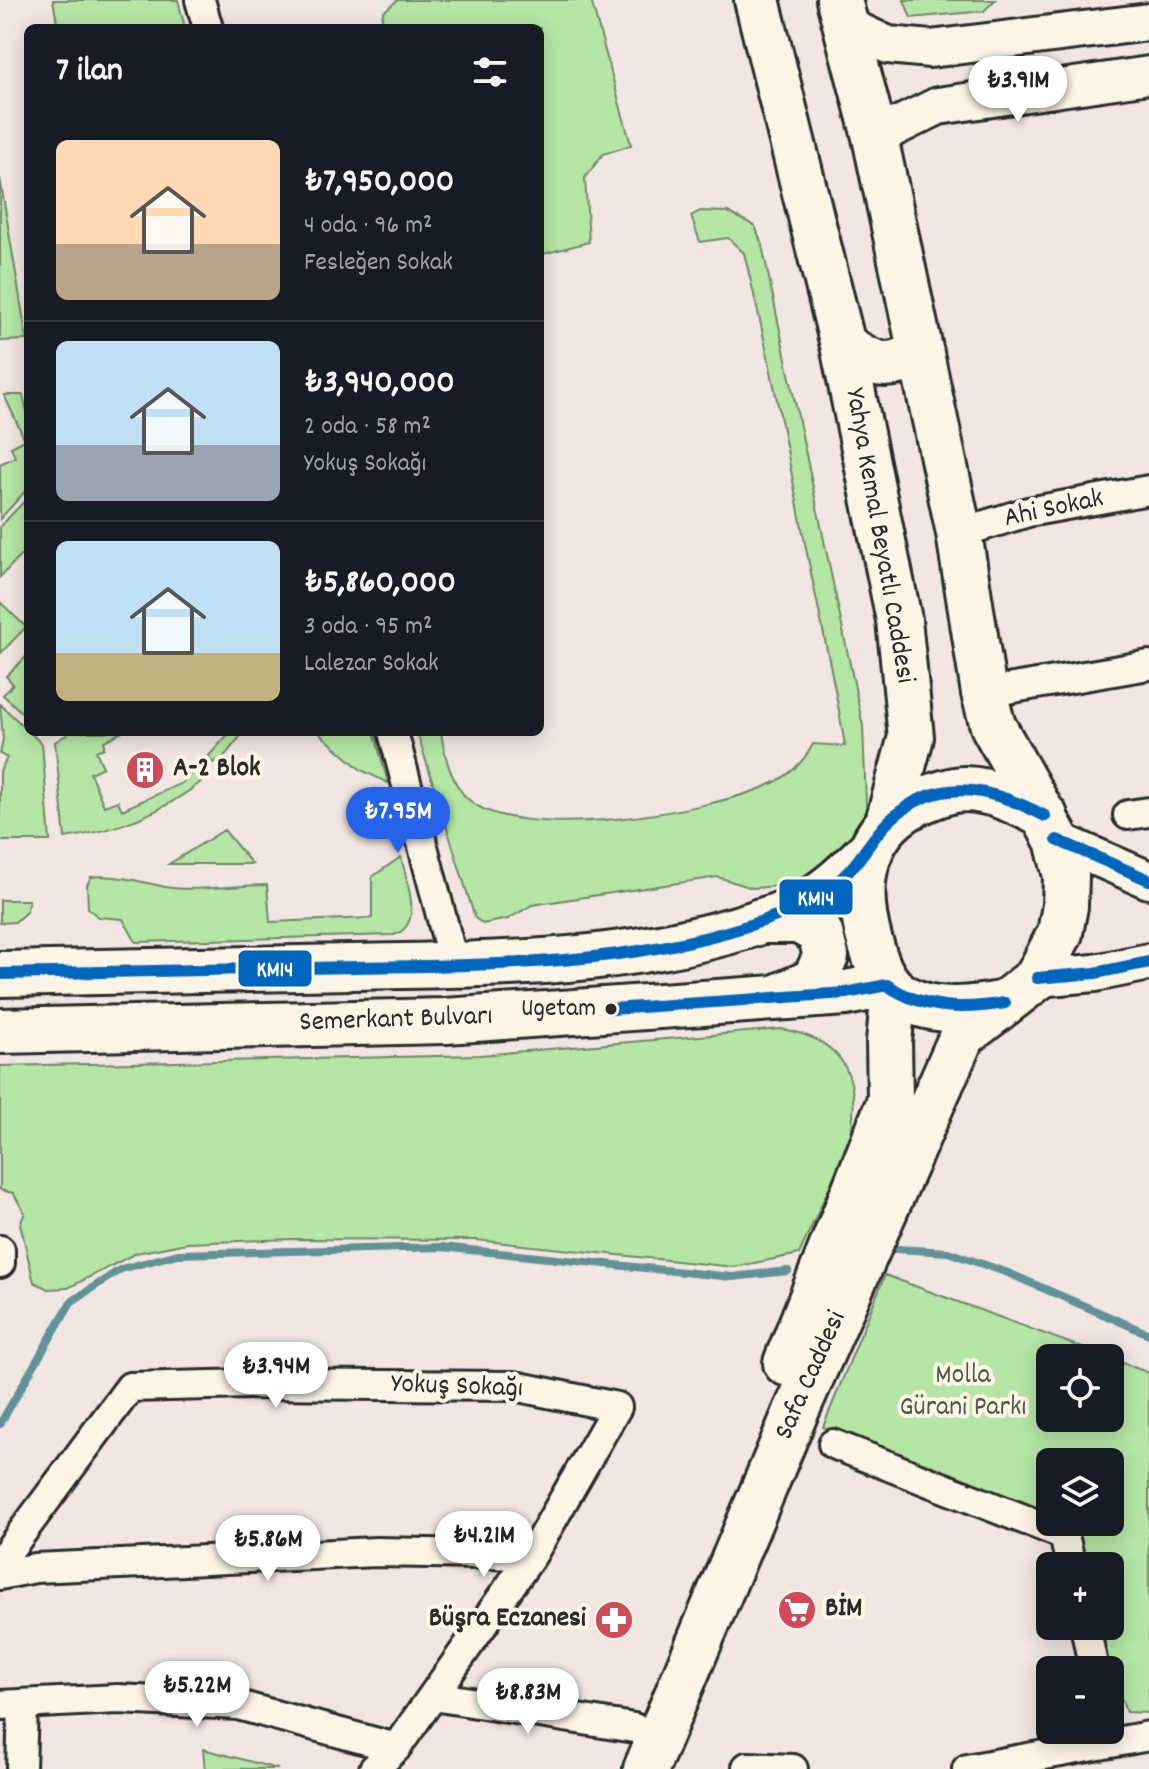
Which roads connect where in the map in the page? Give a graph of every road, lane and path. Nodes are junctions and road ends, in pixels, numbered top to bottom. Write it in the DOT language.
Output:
graph roads {
  1 [pos="200,0"];
  2 [pos="757,0"];
  3 [pos="842,12"];
  4 [pos="1149,22"];
  5 [pos="207,24"];
  6 [pos="1149,75"];
  7 [pos="875,137"];
  8 [pos="843,345"];
  9 [pos="921,353"];
  10 [pos="1149,490"];
  11 [pos="959,533"];
  12 [pos="1149,665"];
  13 [pos="984,693"];
  14 [pos="394,736"];
  15 [pos="1051,828"];
  16 [pos="878,836"];
  17 [pos="1149,880"];
  18 [pos="760,921"];
  19 [pos="1149,962"];
  20 [pos="454,965"];
  21 [pos="0,974"];
  22 [pos="891,987"];
  23 [pos="1021,990"];
  24 [pos="775,998"];
  25 [pos="0,1031"];
  26 [pos="891,1070"];
  27 [pos="0,1250"];
  28 [pos="0,1263"];
  29 [pos="833,1444"];
  30 [pos="1068,1552"];
  31 [pos="532,1555"];
  32 [pos="0,1562"];
  33 [pos="0,1575"];
  34 [pos="433,1696"];
  35 [pos="12,1705"];
  36 [pos="634,1728"];
  37 [pos="1124,1736"];
  38 [pos="1149,1736"];
  39 [pos="1074,1744"];
  40 [pos="396,1748"];
  41 [pos="747,1767"];
  42 [pos="973,1768"];
  43 [pos="21,1769"];
  44 [pos="374,1769"];
  45 [pos="616,1769"];
  46 [pos="646,1769"];
  47 [pos="793,1769"];
  1 -- 5 [label="street"];
  2 -- 8 [label="main road, Yahya Kemal Beyatlı Caddesi"];
  3 -- 4 [label="street"];
  3 -- 7 [label="main road"];
  6 -- 7 [label="street"];
  7 -- 9 [label="main road"];
  8 -- 9 [label="main road, Yahya Kemal Beyatlı Caddesi"];
  8 -- 16 [label="main road, Yahya Kemal Beyatlı Caddesi"];
  9 -- 11 [label="main road"];
  10 -- 11 [label="street, Ahi Sokak"];
  11 -- 13 [label="main road"];
  12 -- 13 [label="street"];
  13 -- 15 [label="main road"];
  14 -- 20 [label="street"];
  15 -- 16 [label="main road"];
  15 -- 17 [label="street"];
  15 -- 23 [label="main road"];
  16 -- 18 [label="main road, Semerkant Bulvarı"];
  16 -- 22 [label="main road"];
  18 -- 20 [label="main road, Semerkant Bulvarı"];
  18 -- 24 [label="main road"];
  19 -- 23 [label="street"];
  20 -- 21 [label="main road, Semerkant Bulvarı"];
  22 -- 23 [label="main road"];
  22 -- 24 [label="main road, Semerkant Bulvarı"];
  22 -- 26 [label="main road, Safa Caddesi"];
  23 -- 46 [label="main road, Safa Caddesi"];
  24 -- 25 [label="main road, Semerkant Bulvarı"];
  24 -- 26 [label="main road"];
  26 -- 36 [label="main road, Safa Caddesi"];
  27 -- 28 [label="street"];
  29 -- 30 [label="street"];
  31 -- 32 [label="street, Yokuş Sokağı"];
  31 -- 33 [label="street"];
  31 -- 34 [label="street"];
  34 -- 36 [label="street"];
  34 -- 40 [label="street"];
  35 -- 40 [label="street"];
  35 -- 43 [label="street"];
  36 -- 45 [label="main road, Safa Caddesi"];
  37 -- 38 [label="street"];
  39 -- 42 [label="street"];
  40 -- 44 [label="street"];
  41 -- 47 [label="street"];
}
